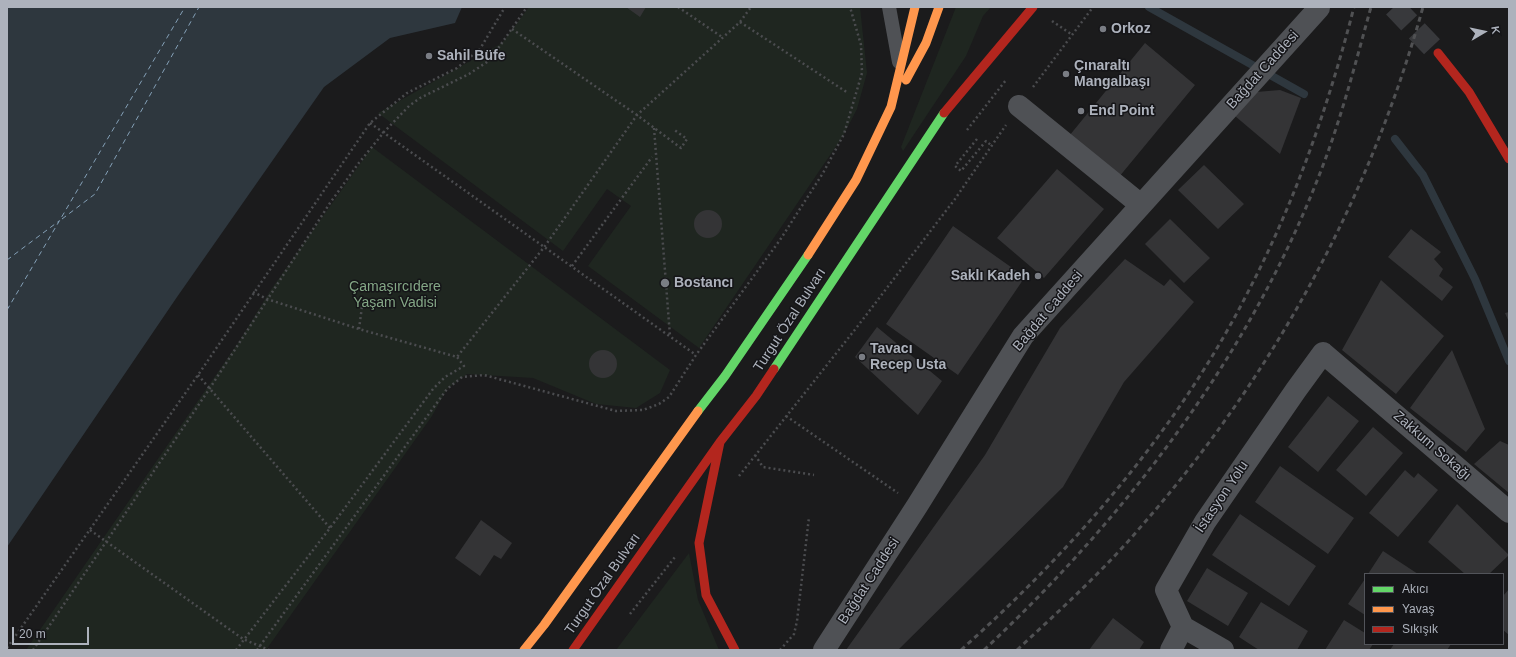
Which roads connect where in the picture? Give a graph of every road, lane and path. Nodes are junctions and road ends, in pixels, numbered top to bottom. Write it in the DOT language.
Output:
graph roads {
  1 [pos="505,7"];
  2 [pos="527,7"];
  3 [pos="678,7"];
  4 [pos="751,7"];
  5 [pos="850,7"];
  6 [pos="889,7"];
  7 [pos="915,7"];
  8 [pos="939,7"];
  9 [pos="1033,7"];
  10 [pos="1093,7"];
  11 [pos="1319,8"];
  12 [pos="1053,20"];
  13 [pos="740,22"];
  14 [pos="512,29"];
  15 [pos="1071,34"];
  16 [pos="722,37"];
  17 [pos="1438,53"];
  18 [pos="900,67"];
  19 [pos="848,93"];
  20 [pos="1019,106"];
  21 [pos="891,107"];
  22 [pos="637,114"];
  23 [pos="370,122"];
  24 [pos="654,127"];
  25 [pos="673,129"];
  26 [pos="384,132"];
  27 [pos="977,139"];
  28 [pos="992,146"];
  29 [pos="652,157"];
  30 [pos="1509,159"];
  31 [pos="1141,205"];
  32 [pos="545,246"];
  33 [pos="572,266"];
  34 [pos="253,292"];
  35 [pos="363,298"];
  36 [pos="267,299"];
  37 [pos="359,329"];
  38 [pos="670,336"];
  39 [pos="1323,353"];
  40 [pos="696,355"];
  41 [pos="457,357"];
  42 [pos="198,375"];
  43 [pos="210,388"];
  44 [pos="786,416"];
  45 [pos="720,442"];
  46 [pos="755,455"];
  47 [pos="814,475"];
  48 [pos="736,480"];
  49 [pos="917,506"];
  50 [pos="1509,512"];
  51 [pos="809,517"];
  52 [pos="330,528"];
  53 [pos="90,530"];
  54 [pos="107,541"];
  55 [pos="679,553"];
  56 [pos="626,620"];
  57 [pos="1183,627"];
  58 [pos="243,639"];
  59 [pos="260,646"];
  60 [pos="7,648"];
  61 [pos="33,650"];
  62 [pos="236,650"];
  63 [pos="257,650"];
  64 [pos="269,650"];
  65 [pos="524,650"];
  66 [pos="573,650"];
  67 [pos="735,650"];
  68 [pos="780,650"];
  69 [pos="824,650"];
  70 [pos="1171,650"];
  71 [pos="1223,650"];
  1 -- 23 [label="path"];
  2 -- 14 [label="path"];
  3 -- 16 [label="path"];
  4 -- 13 [label="path"];
  5 -- 40 [label="path"];
  6 -- 18 [label="lane"];
  7 -- 18 [label="main road, Turgut Özal Bulvarı"];
  8 -- 21 [label="main road"];
  9 -- 45 [label="main road, Turgut Özal Bulvarı"];
  10 -- 15 [label="path"];
  11 -- 31 [label="street, Bağdat Caddesi"];
  12 -- 15 [label="path"];
  13 -- 16 [label="path"];
  13 -- 19 [label="path"];
  14 -- 22 [label="path"];
  14 -- 26 [label="path"];
  15 -- 20 [label="path"];
  16 -- 22 [label="path"];
  17 -- 30 [label="main road"];
  18 -- 21 [label="main road, Turgut Özal Bulvarı"];
  20 -- 28 [label="path"];
  20 -- 31 [label="street"];
  21 -- 65 [label="main road, Turgut Özal Bulvarı"];
  22 -- 24 [label="path"];
  22 -- 32 [label="path"];
  23 -- 26 [label="path"];
  23 -- 34 [label="path"];
  24 -- 25 [label="path"];
  24 -- 38 [label="path"];
  26 -- 32 [label="path"];
  26 -- 36 [label="path"];
  27 -- 28 [label="path"];
  28 -- 44 [label="path"];
  29 -- 33 [label="path"];
  31 -- 49 [label="street, Bağdat Caddesi"];
  32 -- 33 [label="path"];
  32 -- 41 [label="path"];
  33 -- 38 [label="path"];
  34 -- 36 [label="path"];
  34 -- 42 [label="path"];
  35 -- 37 [label="path"];
  36 -- 37 [label="path"];
  36 -- 43 [label="path"];
  37 -- 41 [label="path"];
  38 -- 40 [label="path"];
  39 -- 50 [label="street, Zakkum Sokağı"];
  39 -- 57 [label="street, İstasyon Yolu"];
  40 -- 59 [label="path"];
  41 -- 52 [label="path"];
  42 -- 43 [label="path"];
  42 -- 53 [label="path"];
  43 -- 52 [label="path"];
  43 -- 54 [label="path"];
  44 -- 46 [label="path"];
  44 -- 49 [label="path"];
  45 -- 66 [label="main road, Turgut Özal Bulvarı"];
  45 -- 67 [label="main road"];
  46 -- 47 [label="path"];
  46 -- 48 [label="path"];
  49 -- 69 [label="street, Bağdat Caddesi"];
  51 -- 68 [label="path"];
  52 -- 58 [label="path"];
  53 -- 54 [label="path"];
  53 -- 60 [label="path"];
  54 -- 58 [label="path"];
  54 -- 61 [label="path"];
  55 -- 56 [label="path"];
  57 -- 70 [label="street"];
  57 -- 71 [label="street"];
  58 -- 59 [label="path"];
  58 -- 62 [label="path"];
  59 -- 63 [label="path"];
  59 -- 64 [label="path"];
}
